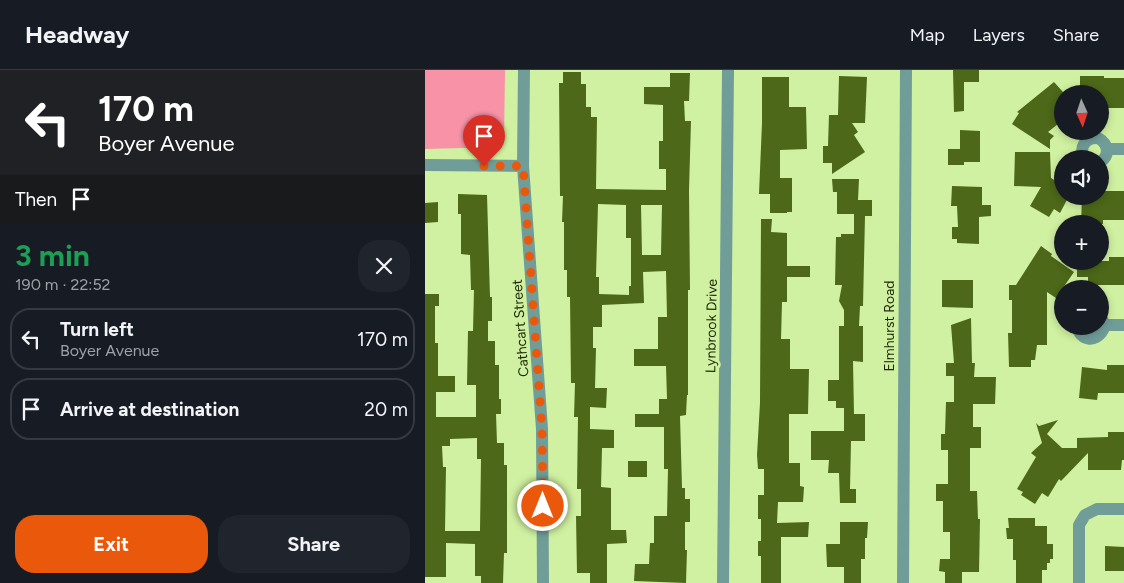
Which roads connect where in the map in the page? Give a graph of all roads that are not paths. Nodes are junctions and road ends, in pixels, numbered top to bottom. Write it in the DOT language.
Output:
graph roads {
  1 [pos="524,70"];
  2 [pos="728,70"];
  3 [pos="906,70"];
  4 [pos="1107,149"];
  5 [pos="1124,149"];
  6 [pos="1082,150"];
  7 [pos="425,165"];
  8 [pos="523,166"];
  9 [pos="1109,322"];
  10 [pos="1124,325"];
  11 [pos="1080,335"];
  12 [pos="1099,335"];
  13 [pos="1124,509"];
  14 [pos="543,583"];
  15 [pos="723,583"];
  16 [pos="903,583"];
  17 [pos="1079,583"];
  1 -- 8 [label="street, Cathcart Street"];
  2 -- 15 [label="street, Lynbrook Drive"];
  3 -- 16 [label="street, Elmhurst Road"];
  4 -- 5 [label="street"];
  4 -- 6 [label="street"];
  7 -- 8 [label="street"];
  8 -- 14 [label="street, Cathcart Street"];
  9 -- 10 [label="street"];
  11 -- 12 [label="street"];
  13 -- 17 [label="street"];
}
